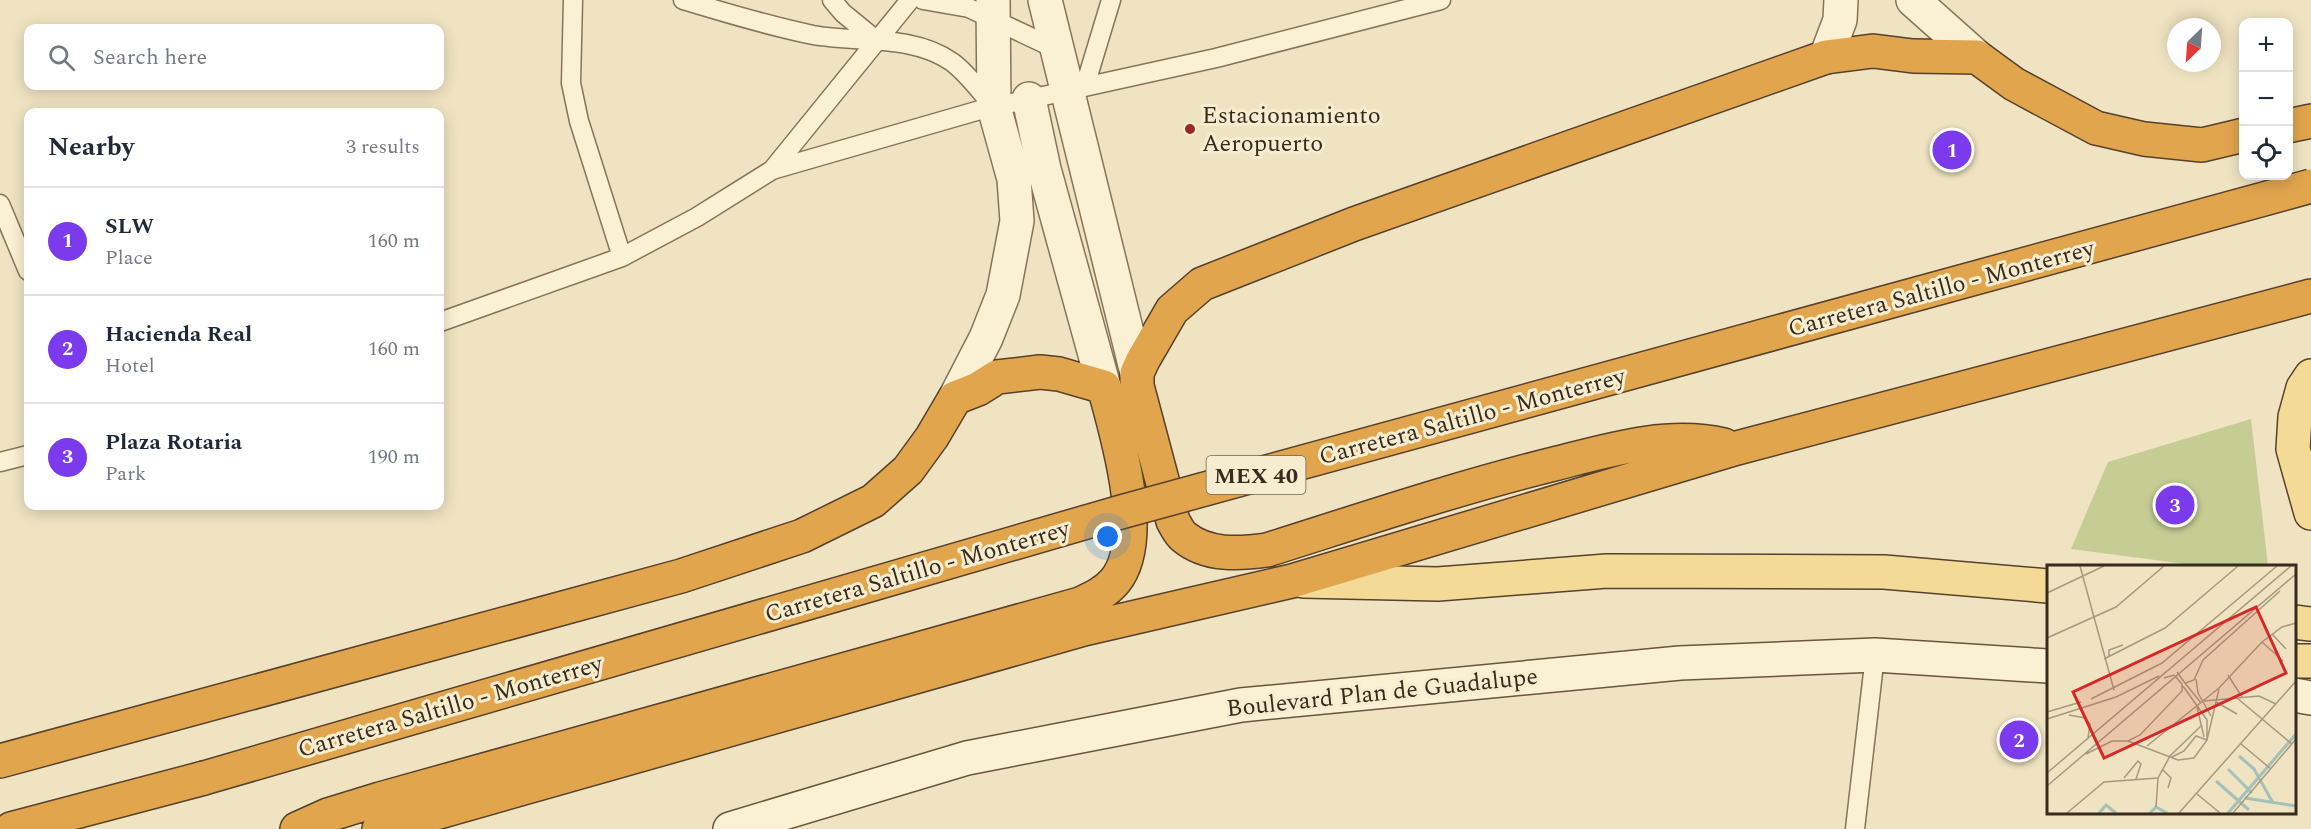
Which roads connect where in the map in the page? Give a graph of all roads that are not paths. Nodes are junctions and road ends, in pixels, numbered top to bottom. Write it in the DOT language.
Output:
graph roads {
  1 [pos="573,0"];
  2 [pos="683,0"];
  3 [pos="832,0"];
  4 [pos="910,0"];
  5 [pos="923,0"];
  6 [pos="1045,0"];
  7 [pos="1111,0"];
  8 [pos="1441,0"];
  9 [pos="1841,0"];
  10 [pos="1913,0"];
  11 [pos="993,9"];
  12 [pos="876,40"];
  13 [pos="1059,51"];
  14 [pos="1826,57"];
  15 [pos="1977,57"];
  16 [pos="1076,87"];
  17 [pos="1029,99"];
  18 [pos="994,107"];
  19 [pos="2311,121"];
  20 [pos="2293,125"];
  21 [pos="2239,136"];
  22 [pos="772,170"];
  23 [pos="2311,186"];
  24 [pos="0,204"];
  25 [pos="622,256"];
  26 [pos="24,261"];
  27 [pos="2311,296"];
  28 [pos="444,321"];
  29 [pos="1137,373"];
  30 [pos="2311,376"];
  31 [pos="1104,387"];
  32 [pos="955,399"];
  33 [pos="1737,448"];
  34 [pos="24,456"];
  35 [pos="0,462"];
  36 [pos="2311,513"];
  37 [pos="1292,581"];
  38 [pos="2047,586"];
  39 [pos="2296,622"];
  40 [pos="2311,624"];
  41 [pos="1875,656"];
  42 [pos="2047,666"];
  43 [pos="2296,695"];
  44 [pos="2311,698"];
  45 [pos="0,761"];
  46 [pos="11,829"];
  47 [pos="297,829"];
  48 [pos="379,829"];
  49 [pos="730,829"];
  50 [pos="1855,829"];
  1 -- 25 [label="lane"];
  2 -- 12 [label="lane"];
  3 -- 12 [label="lane"];
  4 -- 12 [label="lane"];
  5 -- 11 [label="lane"];
  6 -- 13 [label="street"];
  7 -- 16 [label="lane"];
  8 -- 16 [label="lane"];
  9 -- 14 [label="street"];
  10 -- 15 [label="street"];
  11 -- 13 [label="lane"];
  11 -- 18 [label="street"];
  12 -- 18 [label="lane"];
  12 -- 22 [label="lane"];
  13 -- 16 [label="street"];
  14 -- 15 [label="highway"];
  14 -- 29 [label="highway"];
  15 -- 21 [label="highway"];
  16 -- 17 [label="lane"];
  16 -- 29 [label="street"];
  17 -- 18 [label="lane"];
  17 -- 31 [label="street"];
  18 -- 22 [label="lane"];
  18 -- 32 [label="street"];
  19 -- 20 [label="highway"];
  22 -- 25 [label="lane"];
  23 -- 46 [label="highway, Carretera Saltillo - Monterrey / MEX 40, bridge"];
  24 -- 26 [label="lane"];
  25 -- 28 [label="lane"];
  27 -- 33 [label="highway"];
  29 -- 33 [label="highway"];
  30 -- 36 [label="main road"];
  31 -- 32 [label="highway"];
  31 -- 47 [label="highway"];
  32 -- 45 [label="highway"];
  33 -- 37 [label="highway"];
  34 -- 35 [label="lane"];
  37 -- 38 [label="main road"];
  37 -- 48 [label="highway"];
  39 -- 40 [label="main road"];
  41 -- 42 [label="street, Boulevard Plan de Guadalupe"];
  41 -- 49 [label="street, Boulevard Plan de Guadalupe"];
  41 -- 50 [label="lane"];
  43 -- 44 [label="street"];
}
